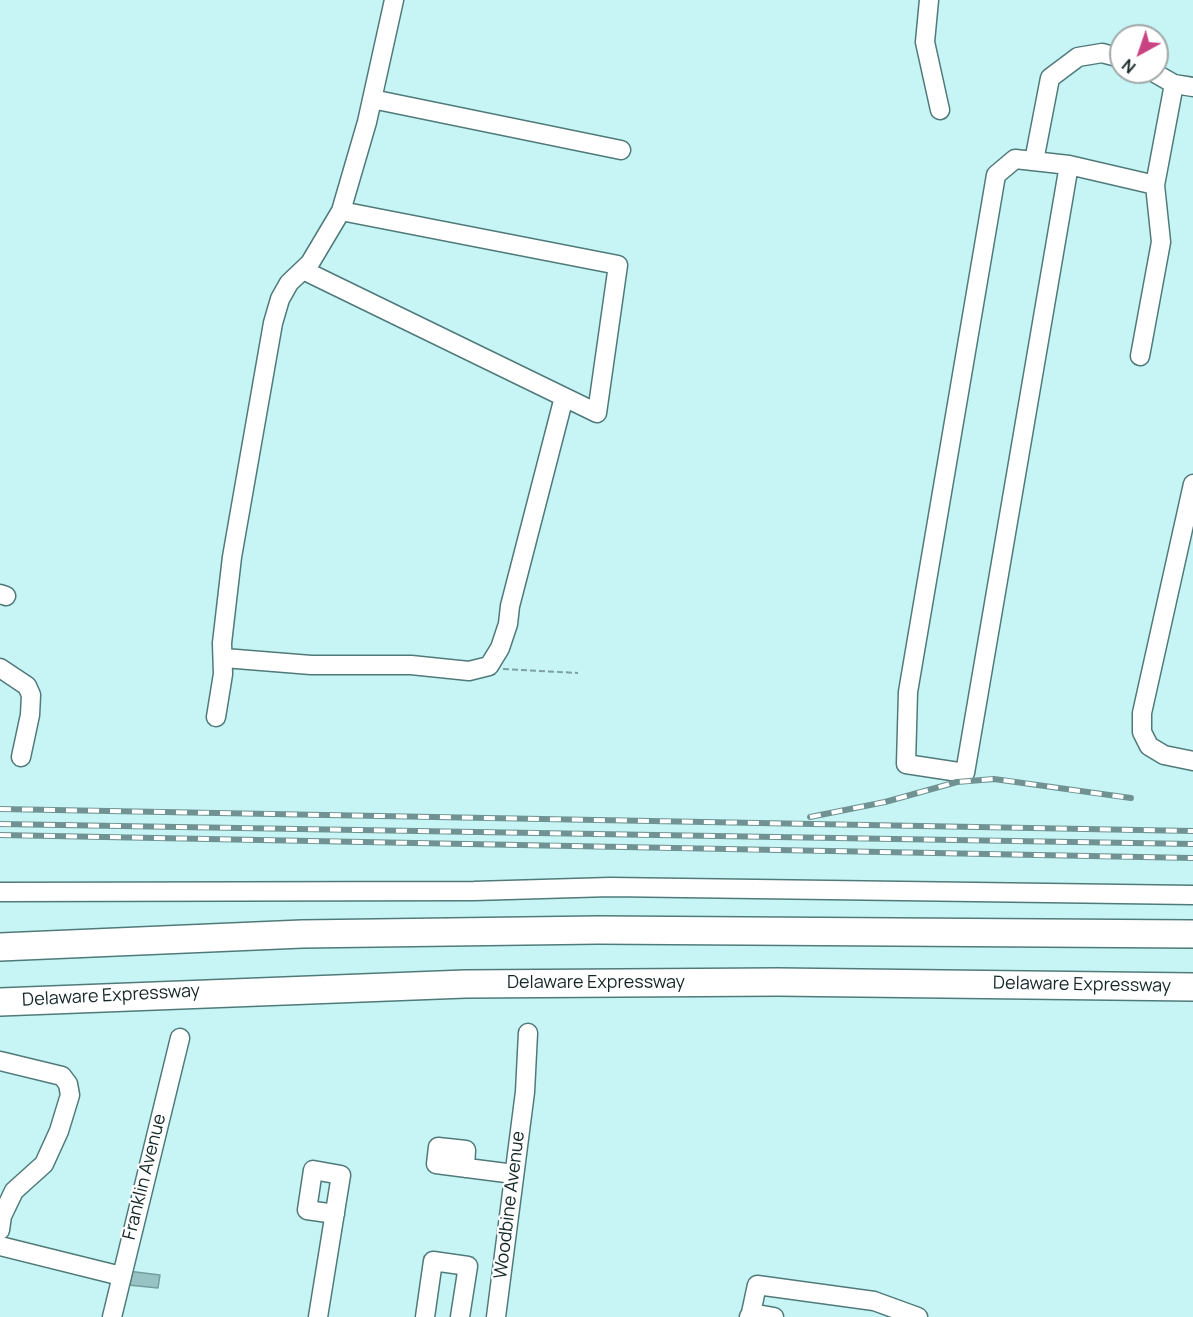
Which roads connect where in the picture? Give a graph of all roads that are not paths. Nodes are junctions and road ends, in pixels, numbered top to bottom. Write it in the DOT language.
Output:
graph roads {
  1 [pos="394,0"];
  2 [pos="929,0"];
  3 [pos="1109,55"];
  4 [pos="1169,81"];
  5 [pos="1174,84"];
  6 [pos="1193,87"];
  7 [pos="372,99"];
  8 [pos="940,110"];
  9 [pos="621,150"];
  10 [pos="1034,161"];
  11 [pos="1069,165"];
  12 [pos="1155,185"];
  13 [pos="342,211"];
  14 [pos="303,270"];
  15 [pos="1140,356"];
  16 [pos="564,397"];
  17 [pos="1193,484"];
  18 [pos="224,658"];
  19 [pos="0,668"];
  20 [pos="216,717"];
  21 [pos="21,756"];
  22 [pos="1193,761"];
  23 [pos="0,892"];
  24 [pos="1193,895"];
  25 [pos="1193,934"];
  26 [pos="0,938"];
  27 [pos="49,945"];
  28 [pos="0,947"];
  29 [pos="1193,987"];
  30 [pos="0,1002"];
  31 [pos="528,1033"];
  32 [pos="180,1038"];
  33 [pos="0,1061"];
  34 [pos="465,1168"];
  35 [pos="514,1174"];
  36 [pos="6,1193"];
  37 [pos="335,1214"];
  38 [pos="0,1230"];
  39 [pos="0,1246"];
  40 [pos="121,1276"];
  41 [pos="750,1315"];
  42 [pos="112,1317"];
  43 [pos="318,1317"];
  44 [pos="425,1317"];
  45 [pos="460,1317"];
  46 [pos="496,1317"];
  47 [pos="774,1317"];
  48 [pos="918,1317"];
  1 -- 7 [label="street"];
  2 -- 8 [label="street"];
  3 -- 10 [label="street"];
  4 -- 5 [label="street"];
  5 -- 6 [label="street"];
  5 -- 12 [label="street"];
  7 -- 9 [label="street"];
  7 -- 13 [label="street"];
  10 -- 11 [label="street"];
  10 -- 11 [label="street"];
  11 -- 12 [label="street"];
  12 -- 15 [label="street"];
  13 -- 14 [label="street"];
  13 -- 16 [label="street"];
  14 -- 16 [label="street"];
  14 -- 18 [label="street"];
  16 -- 18 [label="street"];
  17 -- 22 [label="street"];
  18 -- 20 [label="street"];
  19 -- 21 [label="street"];
  23 -- 24 [label="street"];
  25 -- 27 [label="highway"];
  26 -- 27 [label="highway"];
  27 -- 28 [label="highway"];
  29 -- 30 [label="highway, Delaware Expressway"];
  31 -- 35 [label="street, Woodbine Avenue"];
  32 -- 40 [label="street, Franklin Avenue"];
  33 -- 36 [label="street"];
  34 -- 35 [label="street"];
  35 -- 46 [label="street, Woodbine Avenue"];
  36 -- 38 [label="street"];
  37 -- 43 [label="street"];
  39 -- 40 [label="street"];
  40 -- 42 [label="street, Franklin Avenue"];
  41 -- 47 [label="street"];
  41 -- 48 [label="street"];
  44 -- 45 [label="street"];
}
